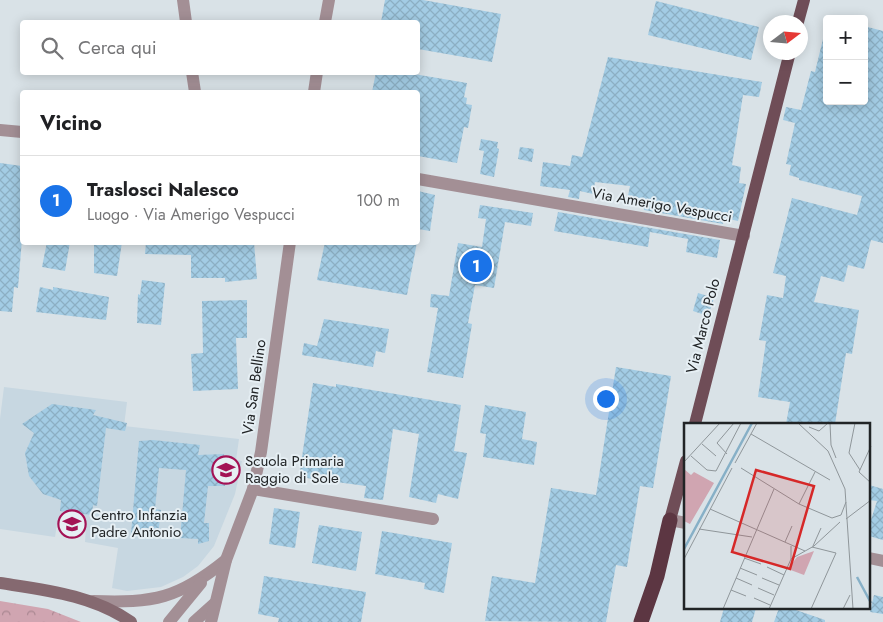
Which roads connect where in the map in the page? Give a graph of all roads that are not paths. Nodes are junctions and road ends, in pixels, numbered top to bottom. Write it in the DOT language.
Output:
graph roads {
  1 [pos="183,0"];
  2 [pos="328,0"];
  3 [pos="804,0"];
  4 [pos="800,15"];
  5 [pos="186,20"];
  6 [pos="325,20"];
  7 [pos="788,60"];
  8 [pos="192,75"];
  9 [pos="317,75"];
  10 [pos="195,90"];
  11 [pos="314,90"];
  12 [pos="0,130"];
  13 [pos="20,132"];
  14 [pos="420,179"];
  15 [pos="744,236"];
  16 [pos="290,245"];
  17 [pos="695,423"];
  18 [pos="684,468"];
  19 [pos="253,489"];
  20 [pos="434,519"];
  21 [pos="670,520"];
  22 [pos="684,523"];
  23 [pos="870,558"];
  24 [pos="226,560"];
  25 [pos="883,561"];
  26 [pos="657,576"];
  27 [pos="204,579"];
  28 [pos="0,583"];
  29 [pos="93,601"];
  30 [pos="214,604"];
  31 [pos="132,622"];
  32 [pos="169,622"];
  33 [pos="194,622"];
  34 [pos="210,622"];
  35 [pos="641,622"];
  36 [pos="650,622"];
  1 -- 5 [label="street"];
  2 -- 6 [label="street"];
  3 -- 4 [label="main road"];
  7 -- 15 [label="main road, Via Amerigo Vespucci"];
  8 -- 10 [label="street"];
  9 -- 11 [label="street"];
  12 -- 13 [label="street"];
  14 -- 15 [label="street, Via Amerigo Vespucci"];
  15 -- 17 [label="main road, Via Marco Polo"];
  16 -- 19 [label="street, Via San Bellino"];
  18 -- 21 [label="main road"];
  19 -- 20 [label="street"];
  19 -- 24 [label="street, Via San Bellino"];
  21 -- 22 [label="street"];
  21 -- 26 [label="highway"];
  23 -- 25 [label="street"];
  24 -- 27 [label="street, Via San Bellino"];
  24 -- 30 [label="street, Via San Bellino"];
  26 -- 35 [label="highway"];
  26 -- 36 [label="highway"];
  27 -- 29 [label="street, Via San Bellino"];
  27 -- 32 [label="street, Via San Bellino"];
  28 -- 29 [label="street, Via San Bellino"];
  29 -- 31 [label="street, Via San Bellino"];
  30 -- 33 [label="street"];
  30 -- 34 [label="street, Via San Bellino"];
}
